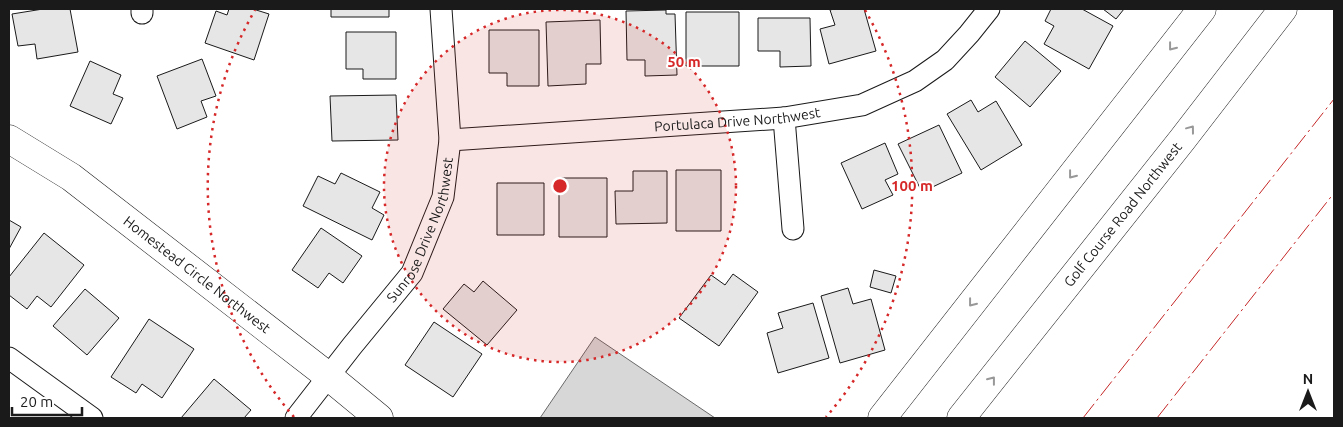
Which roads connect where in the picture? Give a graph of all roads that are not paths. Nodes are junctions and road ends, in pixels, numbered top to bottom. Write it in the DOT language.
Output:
graph roads {
  1 [pos="441,9"];
  2 [pos="989,9"];
  3 [pos="1202,9"];
  4 [pos="1283,9"];
  5 [pos="784,118"];
  6 [pos="9,139"];
  7 [pos="450,140"];
  8 [pos="793,229"];
  9 [pos="9,358"];
  10 [pos="328,376"];
  11 [pos="92,418"];
  12 [pos="296,418"];
  13 [pos="379,418"];
  14 [pos="882,418"];
  15 [pos="961,418"];
  1 -- 7 [label="street, Sunrose Drive Northwest"];
  2 -- 5 [label="street, Portulaca Drive Northwest"];
  3 -- 14 [label="main road, one-way"];
  15 -- 4 [label="main road, Golf Course Road Northwest, one-way"];
  5 -- 7 [label="street, Portulaca Drive Northwest"];
  5 -- 8 [label="street"];
  6 -- 10 [label="main road, Homestead Circle Northwest"];
  7 -- 10 [label="street, Sunrose Drive Northwest"];
  9 -- 11 [label="street"];
  10 -- 12 [label="street, Sunrose Drive Northwest"];
  10 -- 13 [label="main road, Homestead Circle Northwest"];
}
